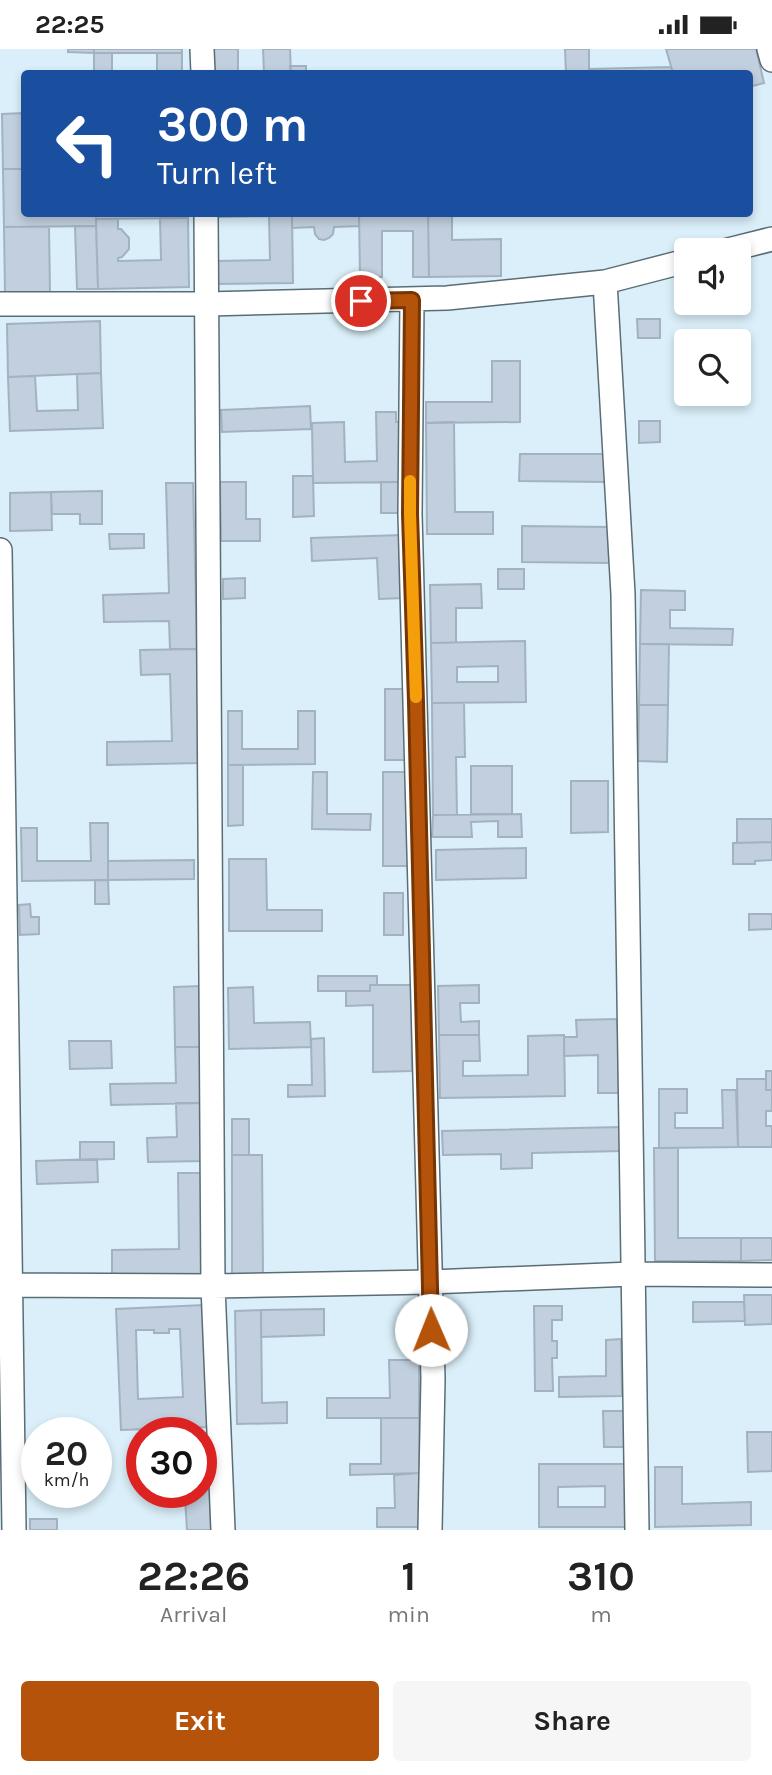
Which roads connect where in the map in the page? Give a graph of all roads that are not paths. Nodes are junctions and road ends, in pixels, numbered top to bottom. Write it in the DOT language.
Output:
graph roads {
  1 [pos="202,49"];
  2 [pos="769,49"];
  3 [pos="772,60"];
  4 [pos="203,70"];
  5 [pos="206,217"];
  6 [pos="772,239"];
  7 [pos="751,244"];
  8 [pos="674,264"];
  9 [pos="605,282"];
  10 [pos="412,300"];
  11 [pos="0,304"];
  12 [pos="208,304"];
  13 [pos="0,550"];
  14 [pos="632,1274"];
  15 [pos="772,1275"];
  16 [pos="430,1282"];
  17 [pos="5,1285"];
  18 [pos="214,1286"];
  19 [pos="14,1530"];
  20 [pos="223,1530"];
  21 [pos="430,1530"];
  22 [pos="637,1530"];
  1 -- 4 [label="street"];
  2 -- 3 [label="street"];
  5 -- 12 [label="street"];
  6 -- 7 [label="street"];
  8 -- 9 [label="street"];
  9 -- 10 [label="street"];
  9 -- 14 [label="street"];
  10 -- 12 [label="street"];
  10 -- 16 [label="street"];
  11 -- 12 [label="street"];
  12 -- 18 [label="street"];
  13 -- 17 [label="street"];
  14 -- 15 [label="street"];
  14 -- 16 [label="street"];
  14 -- 22 [label="street"];
  16 -- 18 [label="street"];
  16 -- 21 [label="street"];
  17 -- 18 [label="street"];
  17 -- 19 [label="street"];
  18 -- 20 [label="street"];
}
